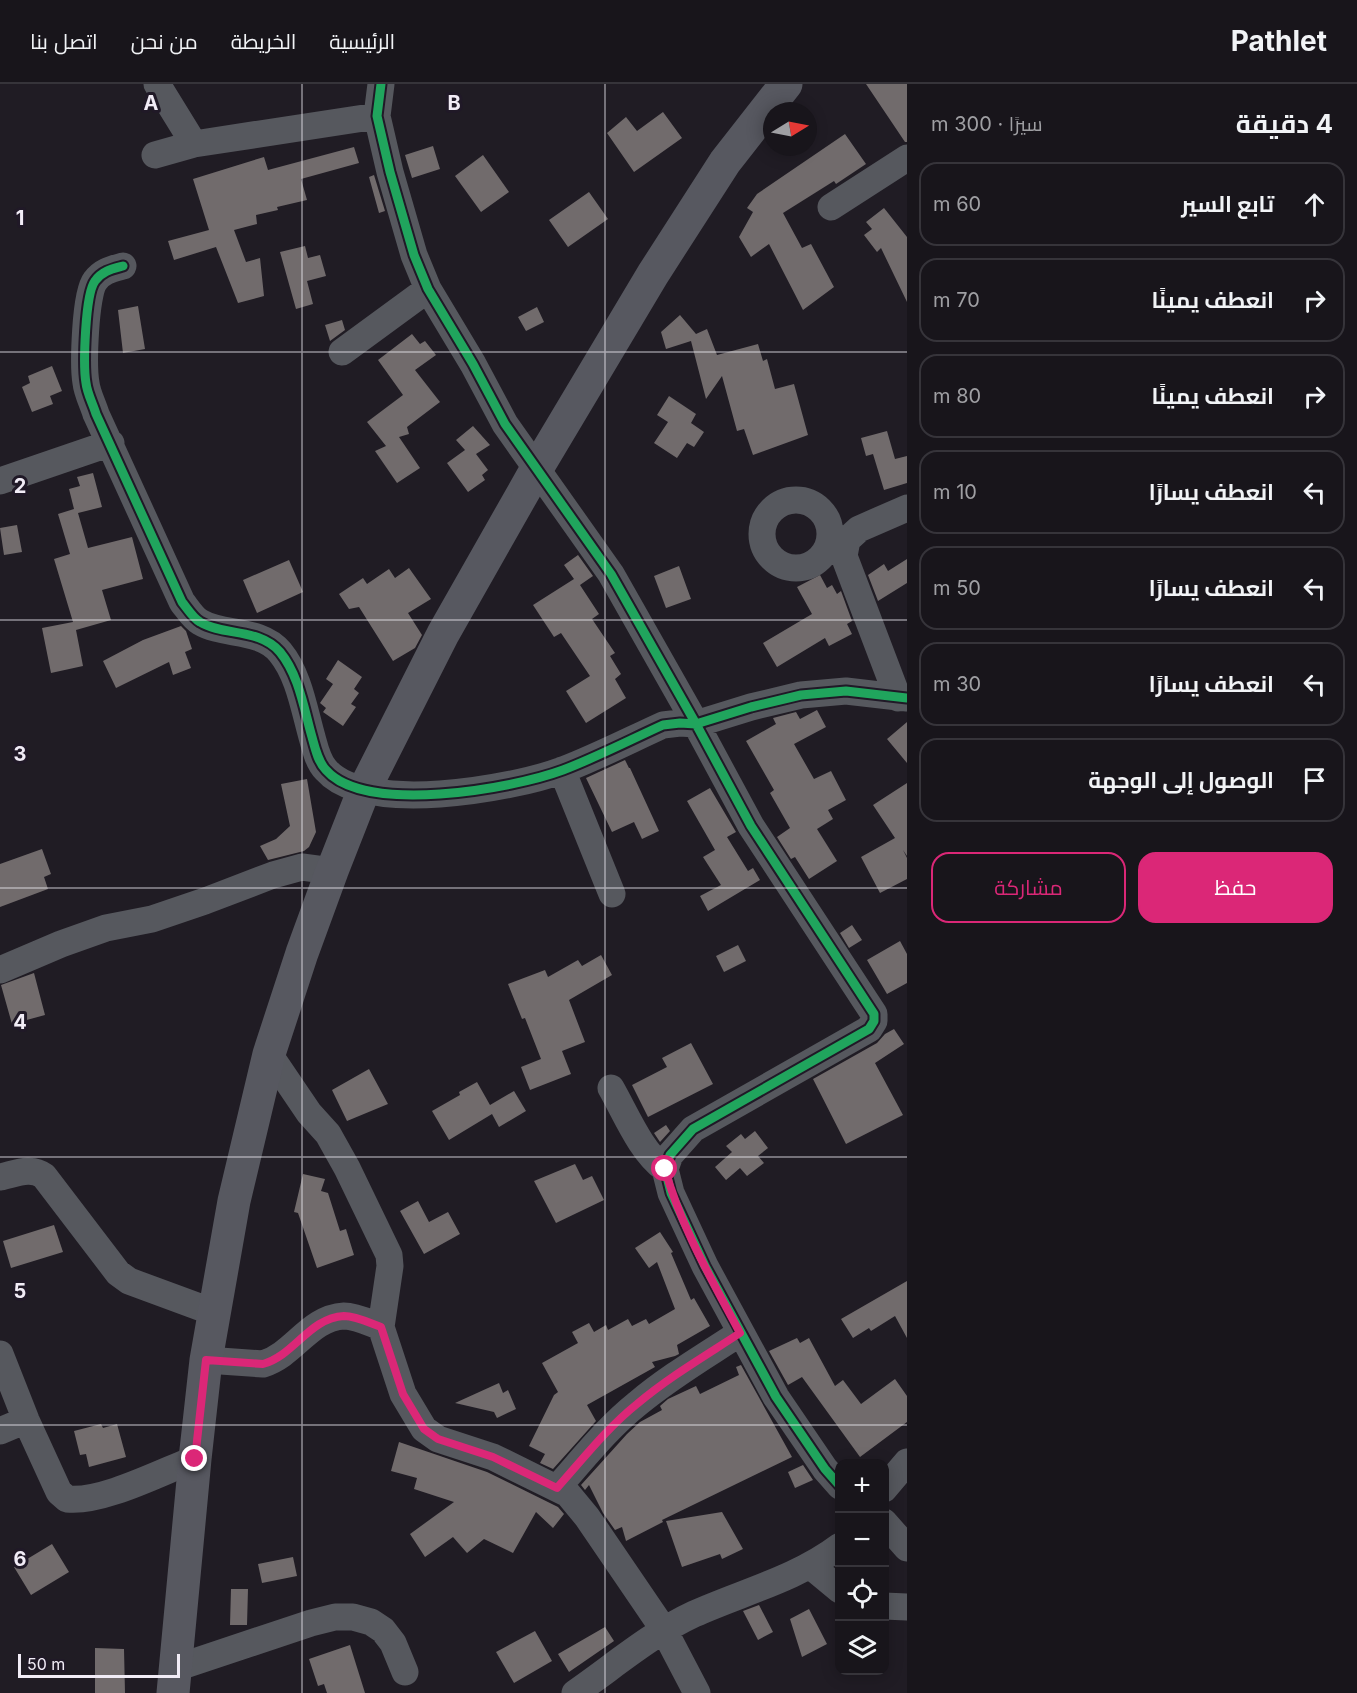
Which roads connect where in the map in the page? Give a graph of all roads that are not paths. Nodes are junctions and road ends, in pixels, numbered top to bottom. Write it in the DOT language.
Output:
graph roads {
  1 [pos="157,84"];
  2 [pos="381,84"];
  3 [pos="765,84"];
  4 [pos="786,84"];
  5 [pos="377,116"];
  6 [pos="194,144"];
  7 [pos="155,155"];
  8 [pos="907,158"];
  9 [pos="725,162"];
  10 [pos="831,207"];
  11 [pos="123,266"];
  12 [pos="429,290"];
  13 [pos="342,352"];
  14 [pos="111,443"];
  15 [pos="536,470"];
  16 [pos="0,481"];
  17 [pos="907,508"];
  18 [pos="902,698"];
  19 [pos="696,724"];
  20 [pos="562,770"];
  21 [pos="363,792"];
  22 [pos="332,871"];
  23 [pos="612,894"];
  24 [pos="0,970"];
  25 [pos="268,1054"];
  26 [pos="611,1088"];
  27 [pos="665,1169"];
  28 [pos="0,1177"];
  29 [pos="213,1312"];
  30 [pos="381,1327"];
  31 [pos="740,1333"];
  32 [pos="0,1354"];
  33 [pos="206,1360"];
  34 [pos="26,1420"];
  35 [pos="0,1431"];
  36 [pos="195,1459"];
  37 [pos="907,1462"];
  38 [pos="835,1480"];
  39 [pos="889,1485"];
  40 [pos="557,1488"];
  41 [pos="889,1527"];
  42 [pos="907,1548"];
  43 [pos="835,1549"];
  44 [pos="811,1566"];
  45 [pos="835,1586"];
  46 [pos="889,1606"];
  47 [pos="907,1607"];
  48 [pos="664,1629"];
  49 [pos="405,1672"];
  50 [pos="174,1680"];
  51 [pos="575,1693"];
  52 [pos="697,1693"];
  1 -- 6 [label="street"];
  2 -- 5 [label="street"];
  3 -- 9 [label="main road"];
  4 -- 9 [label="main road"];
  5 -- 6 [label="street"];
  5 -- 12 [label="street"];
  6 -- 7 [label="street"];
  8 -- 10 [label="street"];
  9 -- 15 [label="main road"];
  11 -- 14 [label="street"];
  12 -- 13 [label="street"];
  12 -- 15 [label="street"];
  14 -- 16 [label="street"];
  14 -- 21 [label="street"];
  15 -- 19 [label="street"];
  15 -- 21 [label="main road"];
  17 -- 18 [label="street"];
  18 -- 19 [label="street"];
  19 -- 20 [label="street"];
  19 -- 27 [label="street"];
  20 -- 21 [label="street"];
  20 -- 23 [label="street"];
  21 -- 22 [label="main road"];
  22 -- 24 [label="street"];
  22 -- 25 [label="main road"];
  25 -- 29 [label="main road"];
  25 -- 30 [label="street"];
  26 -- 27 [label="street"];
  27 -- 31 [label="street"];
  28 -- 29 [label="street"];
  29 -- 33 [label="main road"];
  30 -- 33 [label="street"];
  30 -- 40 [label="street"];
  31 -- 38 [label="street"];
  31 -- 40 [label="street"];
  32 -- 34 [label="street"];
  33 -- 36 [label="main road"];
  34 -- 35 [label="street"];
  34 -- 36 [label="street"];
  36 -- 50 [label="main road"];
  37 -- 39 [label="street"];
  40 -- 48 [label="street"];
  41 -- 42 [label="street"];
  43 -- 44 [label="street"];
  44 -- 45 [label="street"];
  44 -- 48 [label="street"];
  46 -- 47 [label="street"];
  48 -- 51 [label="street"];
  48 -- 52 [label="street"];
  49 -- 50 [label="street"];
}
